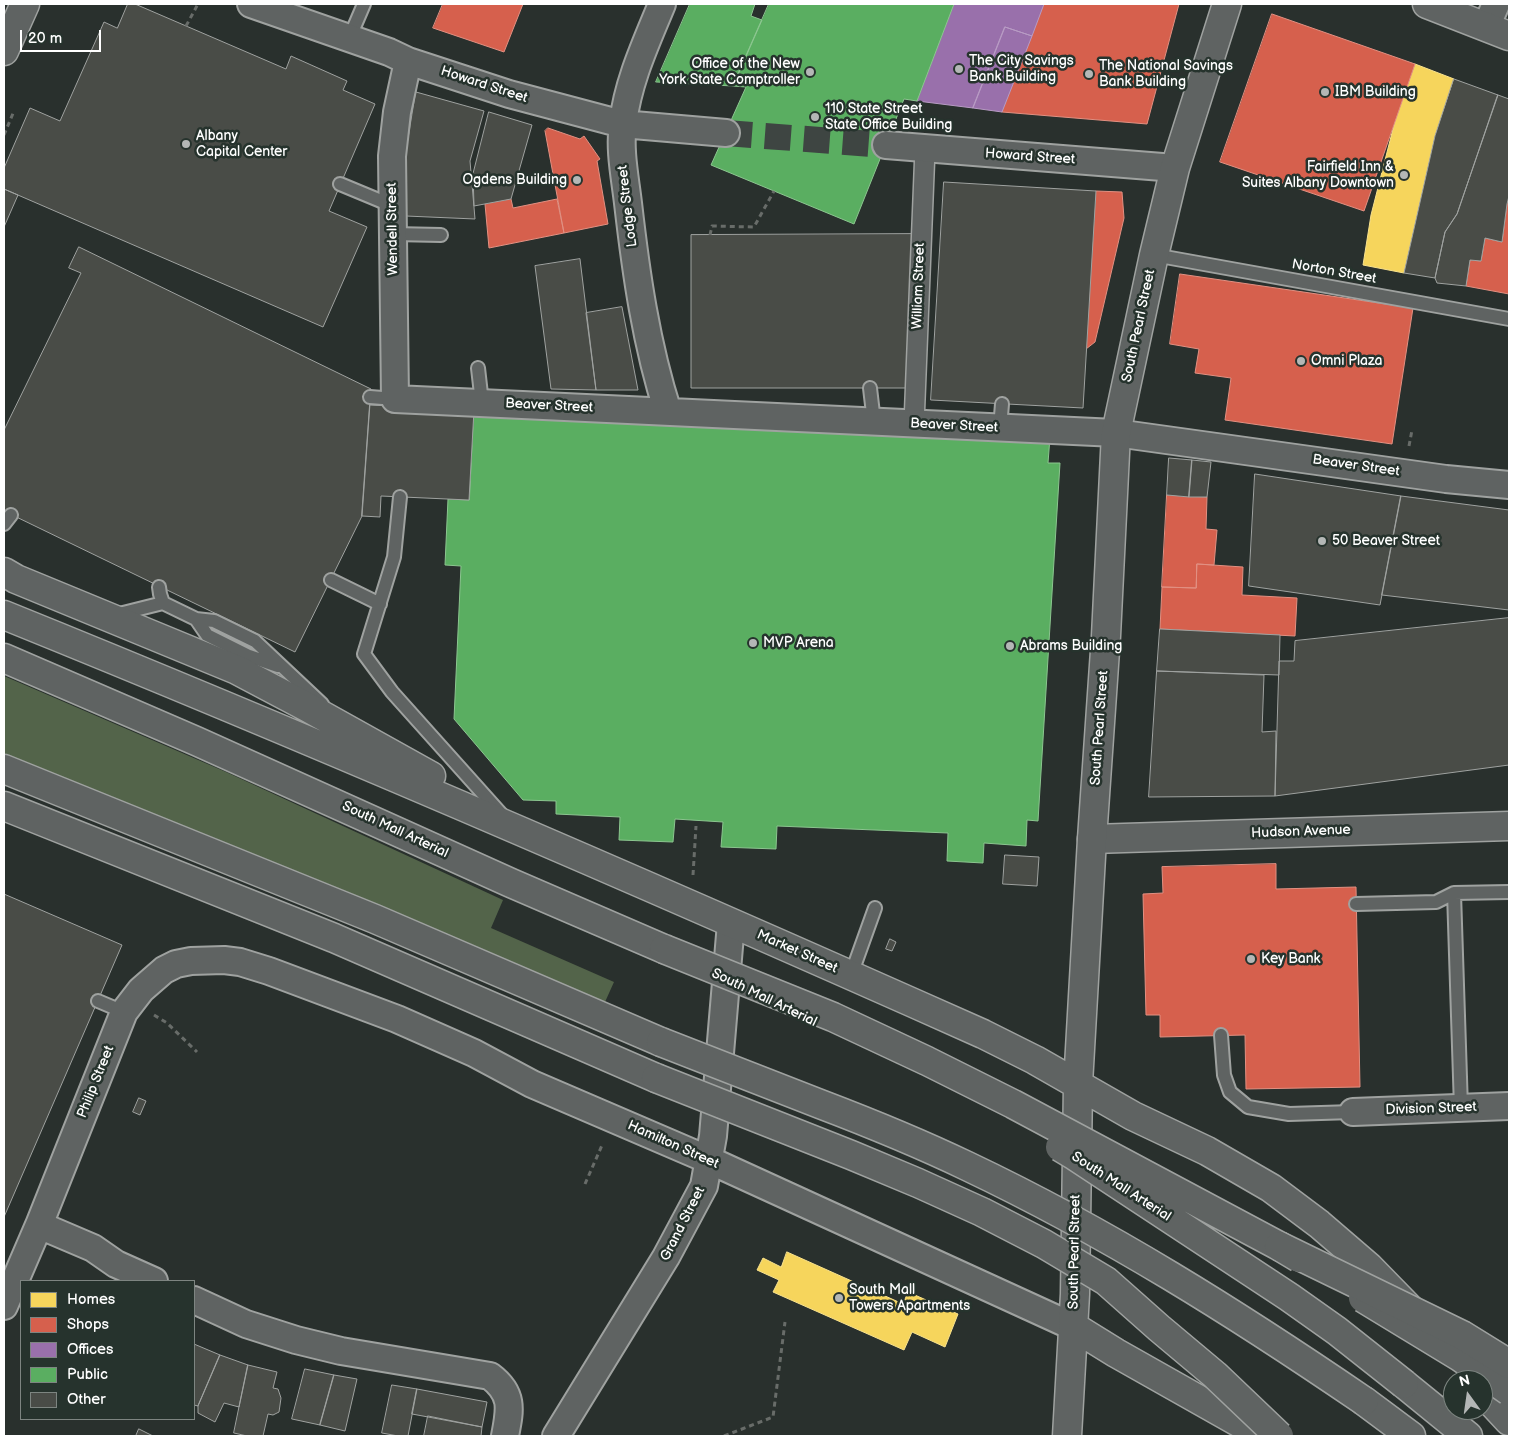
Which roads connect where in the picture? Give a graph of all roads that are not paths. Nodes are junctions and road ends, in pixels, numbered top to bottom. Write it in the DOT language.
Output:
graph roads {
  1 [pos="25,4"];
  2 [pos="251,4"];
  3 [pos="364,4"];
  4 [pos="662,4"];
  5 [pos="1227,4"];
  6 [pos="1427,4"];
  7 [pos="1497,22"];
  8 [pos="349,39"];
  9 [pos="4,48"];
  10 [pos="408,61"];
  11 [pos="622,124"];
  12 [pos="726,133"];
  13 [pos="886,145"];
  14 [pos="925,149"];
  15 [pos="1175,168"];
  16 [pos="340,184"];
  17 [pos="393,206"];
  18 [pos="393,234"];
  19 [pos="441,236"];
  20 [pos="1154,255"];
  21 [pos="1509,319"];
  22 [pos="478,368"];
  23 [pos="870,388"];
  24 [pos="396,400"];
  25 [pos="482,403"];
  26 [pos="668,412"];
  27 [pos="874,422"];
  28 [pos="914,424"];
  29 [pos="1116,434"];
  30 [pos="1509,485"];
  31 [pos="400,497"];
  32 [pos="4,572"];
  33 [pos="331,580"];
  34 [pos="159,586"];
  35 [pos="163,603"];
  36 [pos="380,604"];
  37 [pos="4,615"];
  38 [pos="108,617"];
  39 [pos="4,658"];
  40 [pos="351,732"];
  41 [pos="4,769"];
  42 [pos="4,806"];
  43 [pos="1509,826"];
  44 [pos="513,828"];
  45 [pos="1092,839"];
  46 [pos="1509,892"];
  47 [pos="1454,893"];
  48 [pos="1356,904"];
  49 [pos="875,908"];
  50 [pos="731,923"];
  51 [pos="664,949"];
  52 [pos="269,971"];
  53 [pos="851,975"];
  54 [pos="98,1001"];
  55 [pos="128,1006"];
  56 [pos="1222,1035"];
  57 [pos="1078,1084"];
  58 [pos="1509,1106"];
  59 [pos="1461,1108"];
  60 [pos="1353,1112"];
  61 [pos="709,1160"];
  62 [pos="39,1225"];
  63 [pos="1280,1246"];
  64 [pos="152,1280"];
  65 [pos="195,1300"];
  66 [pos="4,1306"];
  67 [pos="1074,1327"];
  68 [pos="1509,1364"];
  69 [pos="1464,1370"];
  70 [pos="1509,1391"];
  71 [pos="1493,1404"];
  72 [pos="1509,1421"];
  73 [pos="505,1436"];
  74 [pos="556,1436"];
  75 [pos="1067,1436"];
  76 [pos="1263,1436"];
  77 [pos="1280,1436"];
  78 [pos="1411,1436"];
  79 [pos="1468,1436"];
  1 -- 9 [label="main road"];
  2 -- 8 [label="street, Howard Street"];
  3 -- 8 [label="lane"];
  4 -- 11 [label="street, Lodge Street"];
  5 -- 15 [label="main road, South Pearl Street"];
  6 -- 7 [label="main road"];
  8 -- 10 [label="street, Howard Street"];
  10 -- 11 [label="street, Howard Street"];
  10 -- 17 [label="street, Wendell Street"];
  11 -- 12 [label="street, Howard Street"];
  11 -- 26 [label="street, Lodge Street"];
  13 -- 14 [label="street, Howard Street"];
  14 -- 15 [label="street, Howard Street"];
  14 -- 28 [label="street, William Street"];
  15 -- 20 [label="main road, South Pearl Street"];
  16 -- 17 [label="lane"];
  17 -- 18 [label="street, Wendell Street"];
  18 -- 19 [label="lane"];
  18 -- 24 [label="street, Wendell Street"];
  20 -- 21 [label="lane, Norton Street"];
  20 -- 29 [label="main road, South Pearl Street"];
  22 -- 25 [label="lane"];
  23 -- 27 [label="lane"];
  24 -- 25 [label="street, Beaver Street"];
  25 -- 26 [label="street, Beaver Street"];
  26 -- 27 [label="street, Beaver Street"];
  27 -- 28 [label="street, Beaver Street"];
  28 -- 29 [label="street, Beaver Street"];
  29 -- 30 [label="street, Beaver Street"];
  29 -- 45 [label="main road, South Pearl Street"];
  31 -- 36 [label="lane"];
  32 -- 38 [label="main road"];
  33 -- 36 [label="lane"];
  34 -- 35 [label="lane"];
  35 -- 38 [label="lane"];
  35 -- 40 [label="lane"];
  36 -- 44 [label="lane"];
  37 -- 44 [label="main road"];
  38 -- 40 [label="main road"];
  39 -- 51 [label="main road, South Mall Arterial"];
  40 -- 44 [label="main road"];
  41 -- 78 [label="main road, bridge"];
  42 -- 77 [label="main road, bridge"];
  43 -- 45 [label="main road, Hudson Avenue"];
  44 -- 50 [label="main road, Market Street"];
  45 -- 57 [label="main road, South Pearl Street"];
  46 -- 47 [label="lane"];
  47 -- 48 [label="lane"];
  47 -- 59 [label="lane"];
  49 -- 53 [label="lane"];
  50 -- 53 [label="main road, Market Street"];
  50 -- 61 [label="street, Grand Street"];
  51 -- 63 [label="main road, bridge"];
  51 -- 79 [label="main road, South Mall Arterial, bridge"];
  52 -- 55 [label="street, Philip Street"];
  52 -- 61 [label="street, Hamilton Street"];
  53 -- 57 [label="main road, Market Street"];
  54 -- 55 [label="lane"];
  55 -- 62 [label="street, Philip Street"];
  56 -- 60 [label="lane"];
  57 -- 67 [label="main road, South Pearl Street"];
  57 -- 69 [label="main road, Market Street, bridge"];
  58 -- 59 [label="street, Division Street"];
  59 -- 60 [label="street, Division Street"];
  61 -- 67 [label="street, Hamilton Street"];
  61 -- 74 [label="street, Grand Street"];
  62 -- 64 [label="street"];
  62 -- 66 [label="street, Philip Street"];
  63 -- 68 [label="main road, bridge"];
  63 -- 70 [label="main road, bridge"];
  65 -- 73 [label="street"];
  67 -- 75 [label="main road, South Pearl Street"];
  67 -- 76 [label="main road"];
  71 -- 72 [label="main road"];
}
